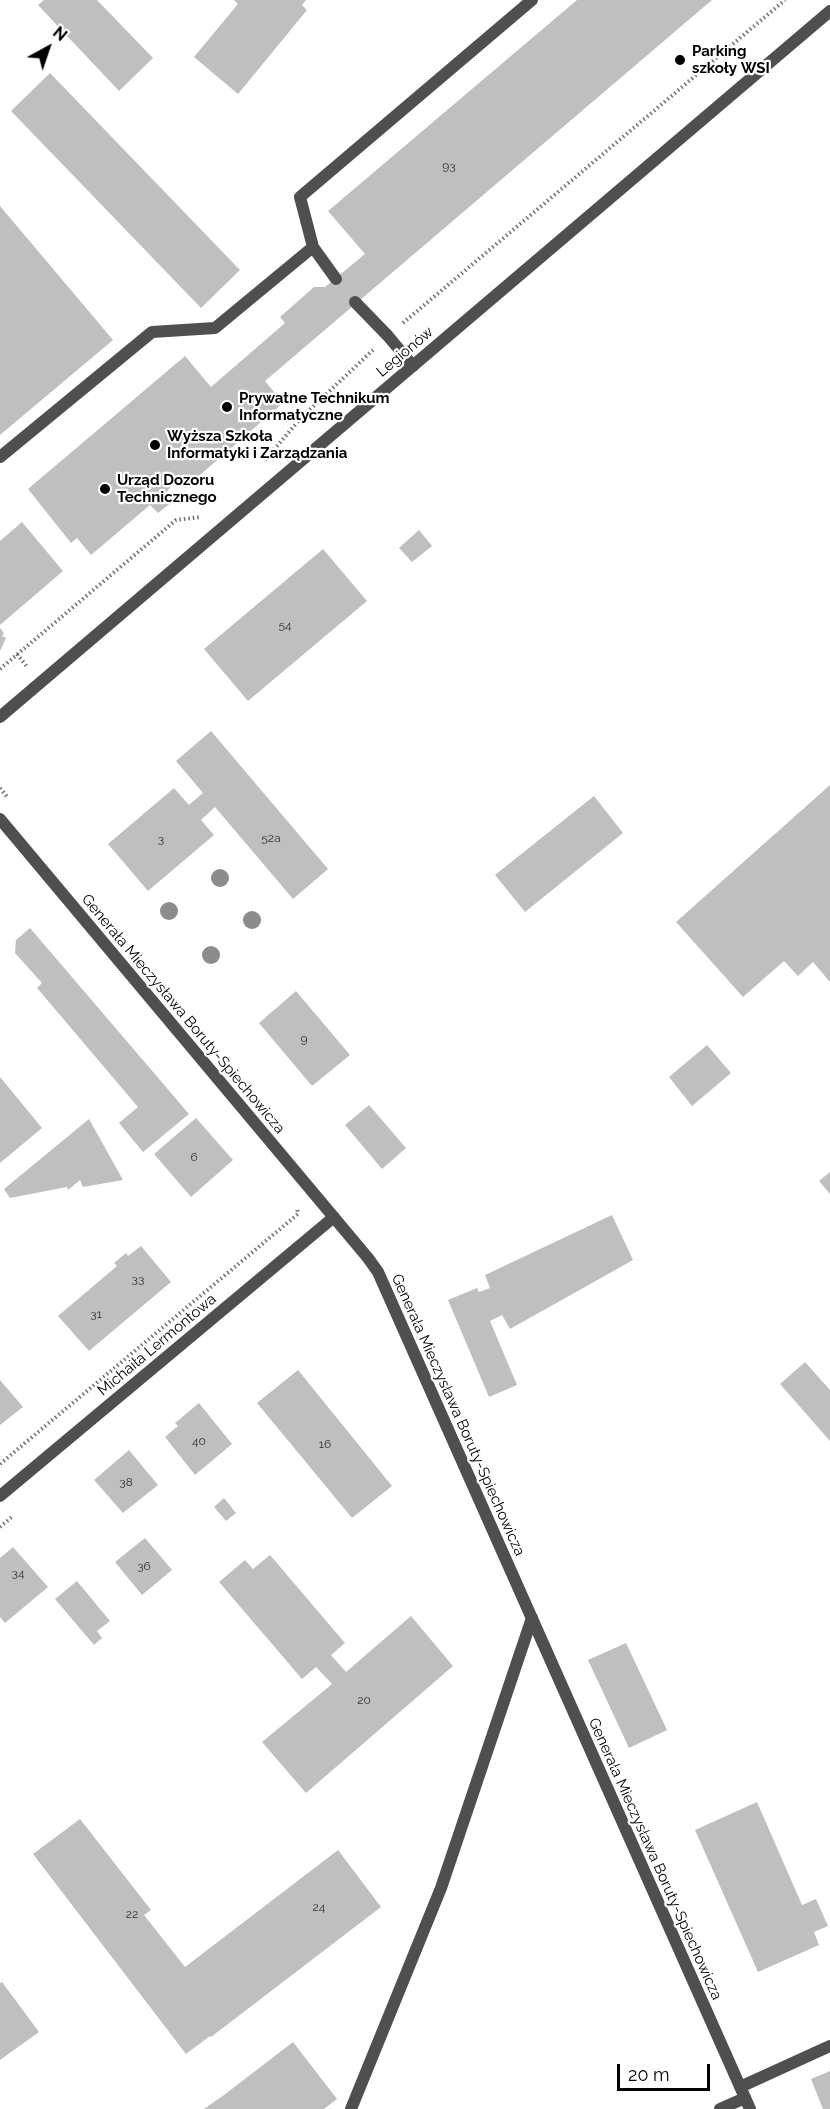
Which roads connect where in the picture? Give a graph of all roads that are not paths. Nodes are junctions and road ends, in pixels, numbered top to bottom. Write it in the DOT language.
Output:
graph roads {
  1 [pos="532,0"];
  2 [pos="830,11"];
  3 [pos="313,247"];
  4 [pos="336,279"];
  5 [pos="355,302"];
  6 [pos="413,366"];
  7 [pos="0,457"];
  8 [pos="0,717"];
  9 [pos="0,819"];
  10 [pos="334,1217"];
  11 [pos="0,1497"];
  12 [pos="532,1618"];
  13 [pos="830,2046"];
  14 [pos="745,2098"];
  15 [pos="351,2109"];
  16 [pos="720,2109"];
  1 -- 3 [label="street"];
  2 -- 6 [label="street, Legionów"];
  3 -- 4 [label="street"];
  3 -- 7 [label="street"];
  5 -- 6 [label="street"];
  6 -- 8 [label="street, Legionów"];
  9 -- 10 [label="street, Generała Mieczysława Boruty-Spiechowicza"];
  10 -- 11 [label="street, Michaiła Lermontowa"];
  10 -- 12 [label="street, Generała Mieczysława Boruty-Spiechowicza"];
  12 -- 14 [label="street, Generała Mieczysława Boruty-Spiechowicza"];
  12 -- 15 [label="street"];
  13 -- 14 [label="street"];
  14 -- 16 [label="street"];
}
